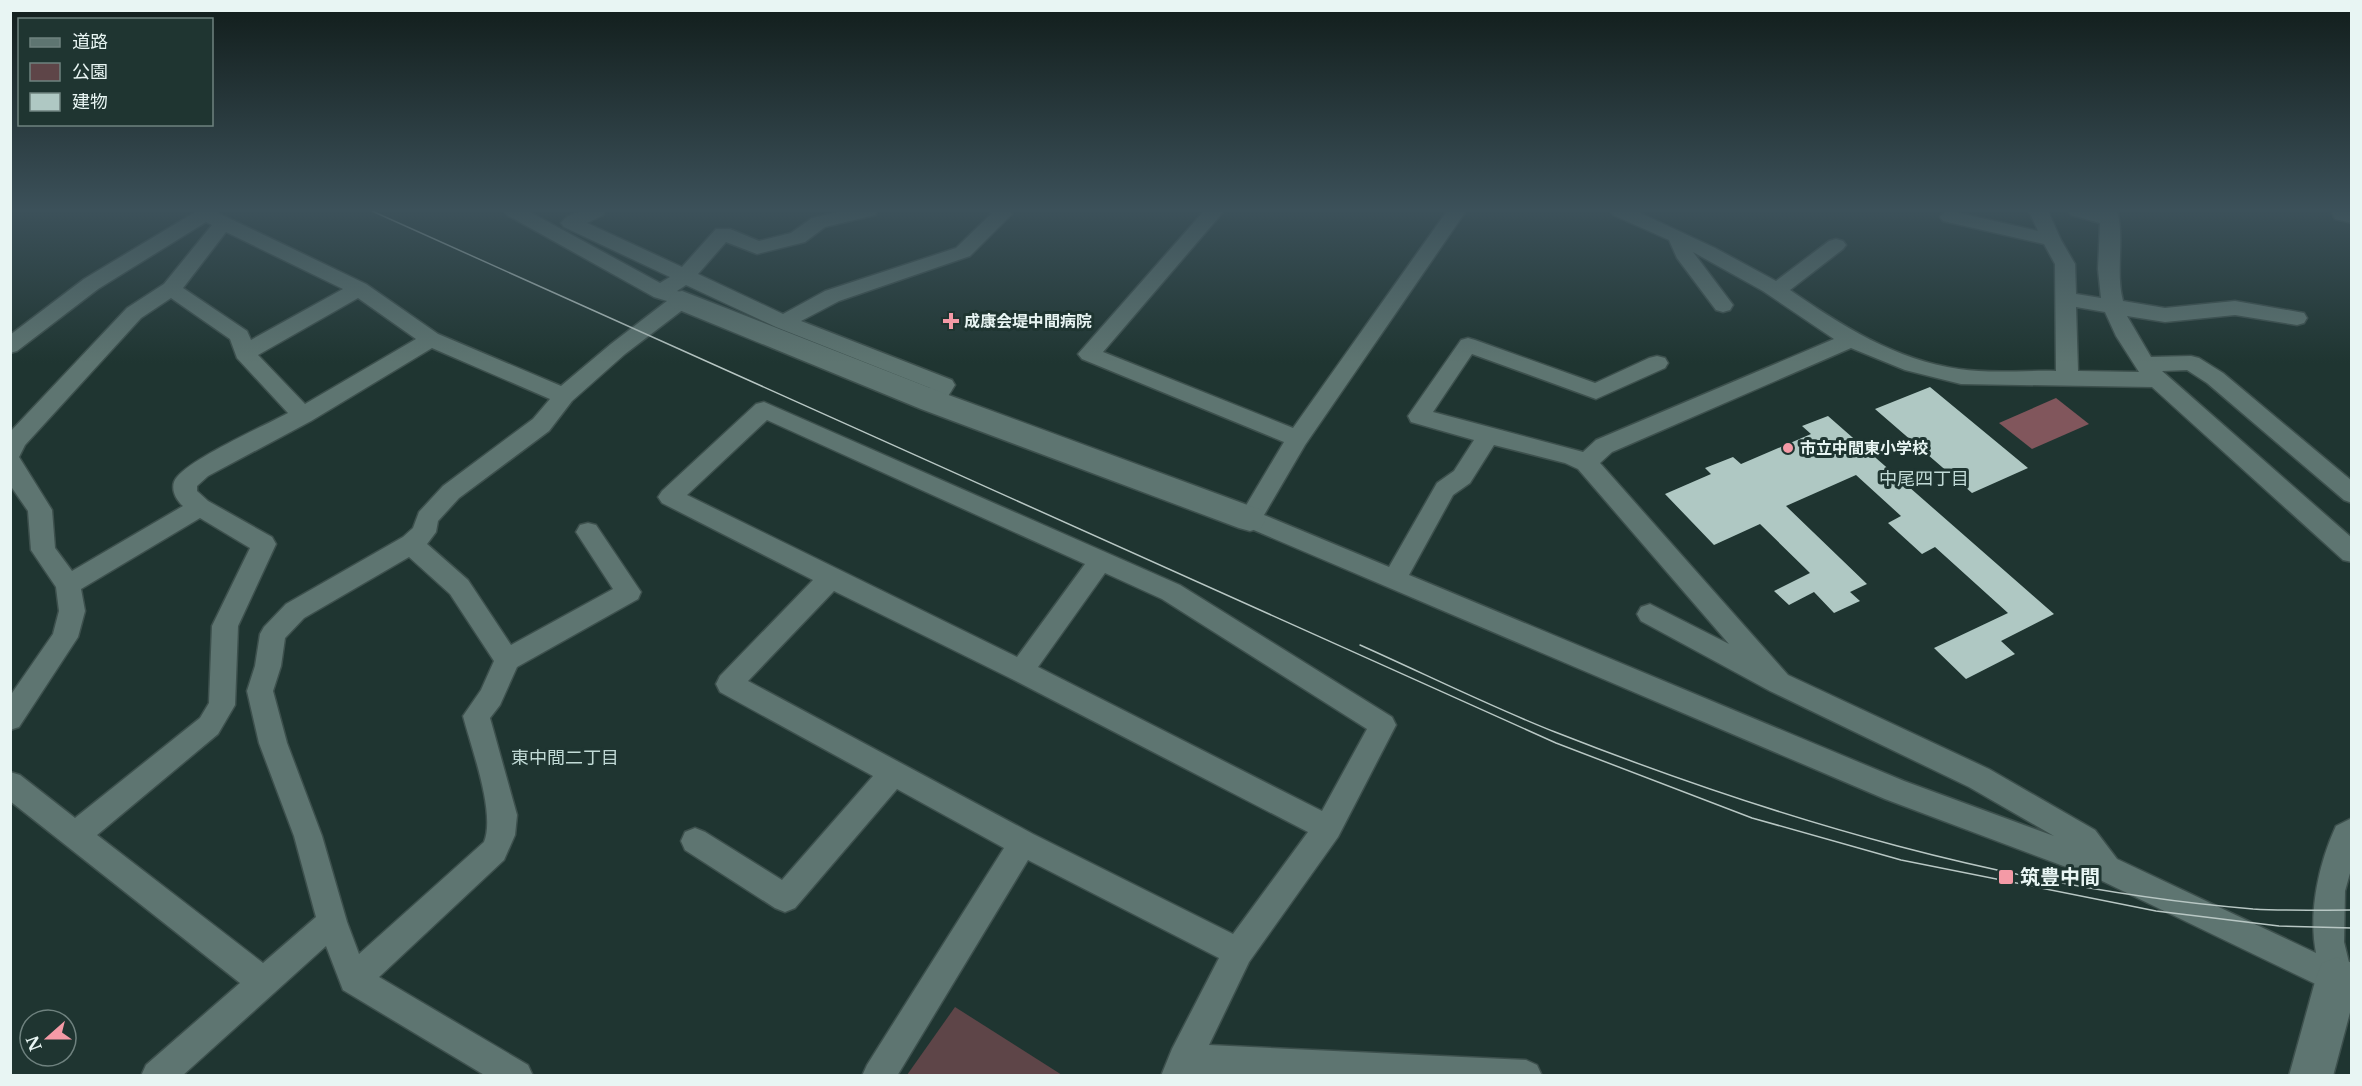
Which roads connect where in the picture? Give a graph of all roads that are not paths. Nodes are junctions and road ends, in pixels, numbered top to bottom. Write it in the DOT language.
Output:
graph roads {
  1 [pos="131,262"];
  2 [pos="187,262"];
  3 [pos="304,262"];
  4 [pos="618,262"];
  5 [pos="632,262"];
  6 [pos="699,262"];
  7 [pos="934,262"];
  8 [pos="1170,262"];
  9 [pos="1420,262"];
  10 [pos="1690,262"];
  11 [pos="1722,262"];
  12 [pos="1815,262"];
  13 [pos="2064,262"];
  14 [pos="2109,262"];
  15 [pos="359,289"];
  16 [pos="171,290"];
  17 [pos="676,290"];
  18 [pos="1776,291"];
  19 [pos="2066,299"];
  20 [pos="1722,305"];
  21 [pos="2114,308"];
  22 [pos="2297,318"];
  23 [pos="783,322"];
  24 [pos="431,339"];
  25 [pos="1853,339"];
  26 [pos="10,346"];
  27 [pos="244,352"];
  28 [pos="1657,363"];
  29 [pos="2151,372"];
  30 [pos="2067,379"];
  31 [pos="564,396"];
  32 [pos="932,401"];
  33 [pos="303,415"];
  34 [pos="1488,436"];
  35 [pos="1296,439"];
  36 [pos="10,452"];
  37 [pos="10,462"];
  38 [pos="1586,463"];
  39 [pos="2352,494"];
  40 [pos="200,507"];
  41 [pos="1250,519"];
  42 [pos="588,532"];
  43 [pos="411,544"];
  44 [pos="2352,553"];
  45 [pos="1100,562"];
  46 [pos="831,578"];
  47 [pos="1395,579"];
  48 [pos="68,585"];
  49 [pos="1650,614"];
  50 [pos="507,660"];
  51 [pos="1021,671"];
  52 [pos="1779,683"];
  53 [pos="260,691"];
  54 [pos="222,705"];
  55 [pos="10,719"];
  56 [pos="893,773"];
  57 [pos="10,784"];
  58 [pos="1328,828"];
  59 [pos="2350,834"];
  60 [pos="74,836"];
  61 [pos="696,841"];
  62 [pos="1023,843"];
  63 [pos="2106,869"];
  64 [pos="332,922"];
  65 [pos="1238,952"];
  66 [pos="2347,977"];
  67 [pos="354,979"];
  68 [pos="262,981"];
  69 [pos="1180,1068"];
  70 [pos="157,1076"];
  71 [pos="517,1076"];
  72 [pos="878,1076"];
  73 [pos="1526,1076"];
  74 [pos="2312,1076"];
  1 -- 26 [label="street"];
  2 -- 16 [label="street"];
  3 -- 15 [label="street"];
  4 -- 17 [label="street"];
  5 -- 17 [label="street"];
  6 -- 17 [label="street"];
  7 -- 23 [label="street"];
  8 -- 35 [label="street"];
  9 -- 35 [label="street"];
  10 -- 20 [label="street"];
  11 -- 18 [label="street"];
  12 -- 18 [label="street"];
  13 -- 19 [label="street"];
  14 -- 21 [label="street"];
  15 -- 24 [label="street"];
  15 -- 27 [label="street"];
  16 -- 27 [label="street"];
  16 -- 36 [label="street"];
  17 -- 23 [label="street"];
  17 -- 31 [label="street"];
  17 -- 32 [label="street"];
  18 -- 25 [label="street"];
  19 -- 21 [label="street"];
  19 -- 30 [label="street"];
  21 -- 22 [label="street"];
  21 -- 29 [label="street"];
  23 -- 32 [label="street"];
  24 -- 31 [label="street"];
  24 -- 33 [label="street"];
  25 -- 30 [label="street"];
  25 -- 38 [label="street"];
  27 -- 33 [label="street"];
  28 -- 34 [label="street"];
  29 -- 30 [label="street"];
  29 -- 39 [label="street"];
  29 -- 44 [label="street"];
  31 -- 43 [label="street"];
  32 -- 41 [label="street"];
  33 -- 40 [label="street"];
  34 -- 38 [label="street"];
  34 -- 47 [label="street"];
  35 -- 41 [label="street"];
  37 -- 48 [label="street"];
  38 -- 52 [label="street"];
  40 -- 48 [label="street"];
  40 -- 54 [label="street"];
  41 -- 47 [label="street"];
  42 -- 50 [label="street"];
  43 -- 50 [label="street"];
  43 -- 53 [label="street"];
  45 -- 46 [label="street"];
  45 -- 51 [label="street"];
  45 -- 58 [label="street"];
  46 -- 51 [label="street"];
  46 -- 56 [label="street"];
  47 -- 63 [label="street"];
  48 -- 55 [label="street"];
  49 -- 52 [label="street"];
  50 -- 67 [label="street"];
  51 -- 58 [label="street"];
  52 -- 63 [label="street"];
  53 -- 54 [label="street"];
  53 -- 64 [label="street"];
  54 -- 60 [label="street"];
  56 -- 61 [label="street"];
  56 -- 62 [label="street"];
  57 -- 60 [label="street"];
  58 -- 65 [label="street"];
  59 -- 66 [label="street"];
  60 -- 68 [label="street"];
  62 -- 65 [label="street"];
  62 -- 72 [label="street"];
  63 -- 66 [label="street"];
  64 -- 67 [label="street"];
  64 -- 68 [label="street"];
  65 -- 69 [label="street"];
  66 -- 74 [label="street"];
  67 -- 71 [label="street"];
  68 -- 70 [label="street"];
  69 -- 73 [label="street"];
}
